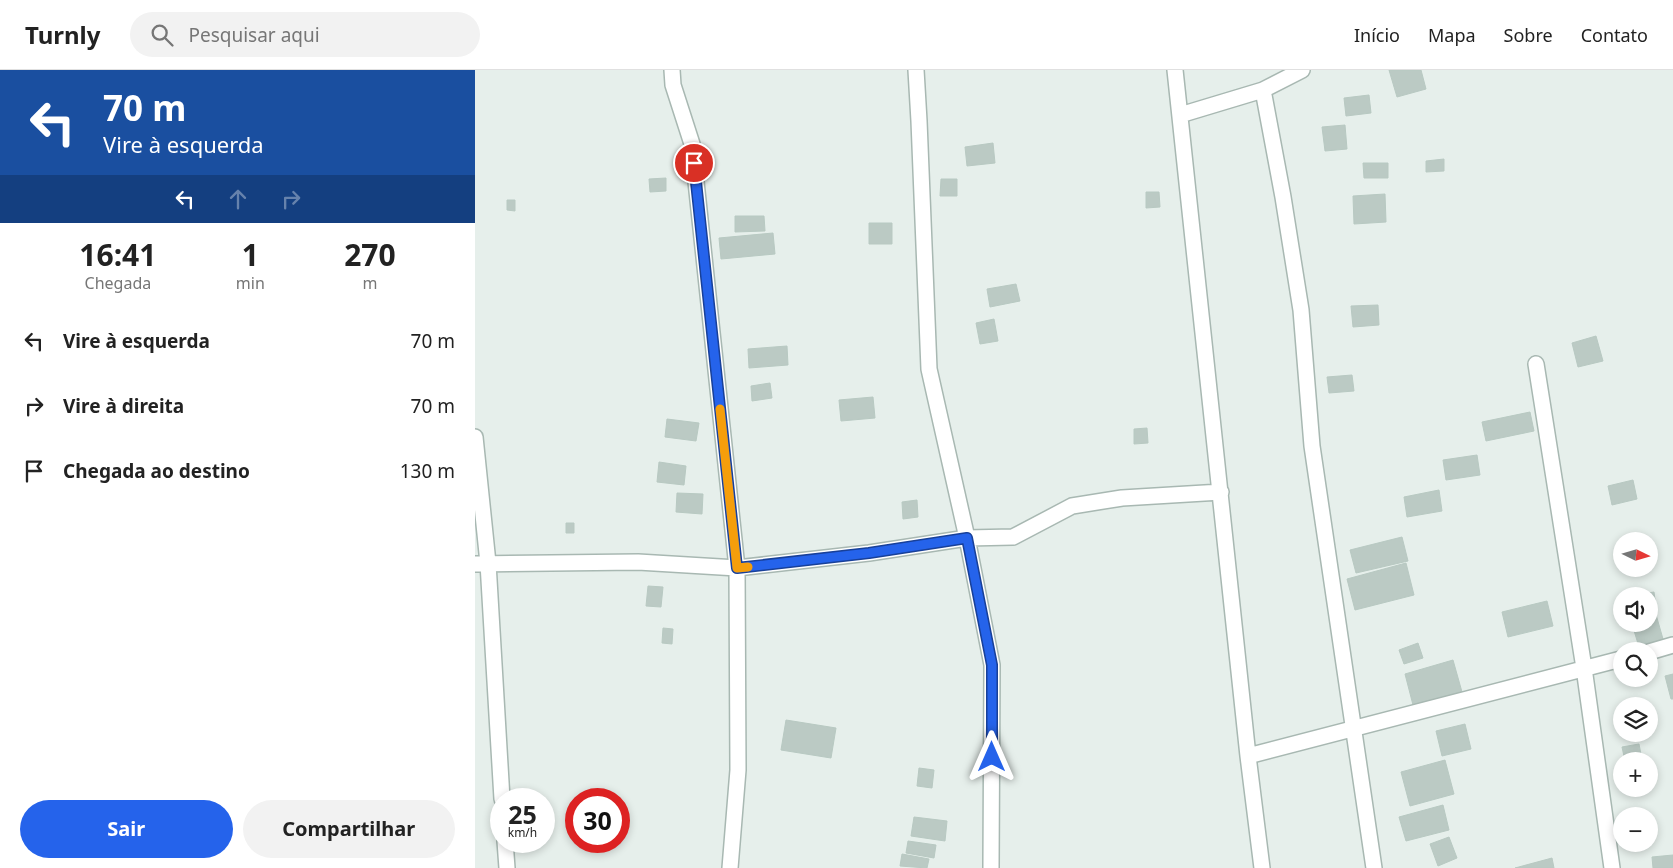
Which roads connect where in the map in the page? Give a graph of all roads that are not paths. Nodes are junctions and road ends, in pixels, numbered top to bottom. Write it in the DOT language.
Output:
graph roads {
  1 [pos="672,70"];
  2 [pos="916,70"];
  3 [pos="1175,70"];
  4 [pos="1302,70"];
  5 [pos="1263,90"];
  6 [pos="1180,114"];
  7 [pos="1537,364"];
  8 [pos="475,437"];
  9 [pos="1221,492"];
  10 [pos="967,538"];
  11 [pos="482,564"];
  12 [pos="737,568"];
  13 [pos="1673,645"];
  14 [pos="1658,649"];
  15 [pos="1613,661"];
  16 [pos="1584,668"];
  17 [pos="1354,728"];
  18 [pos="1248,756"];
  19 [pos="501,788"];
  20 [pos="506,853"];
  21 [pos="507,868"];
  22 [pos="730,868"];
  23 [pos="991,868"];
  24 [pos="1262,868"];
  25 [pos="1374,868"];
  26 [pos="1612,868"];
  1 -- 12 [label="street"];
  2 -- 10 [label="street"];
  3 -- 6 [label="street"];
  4 -- 5 [label="street"];
  5 -- 6 [label="street"];
  5 -- 17 [label="street"];
  6 -- 9 [label="street"];
  7 -- 16 [label="street"];
  8 -- 11 [label="street"];
  9 -- 10 [label="street"];
  9 -- 18 [label="street"];
  10 -- 12 [label="street"];
  10 -- 23 [label="street"];
  11 -- 12 [label="street"];
  11 -- 19 [label="street"];
  12 -- 22 [label="street"];
  13 -- 14 [label="street"];
  15 -- 16 [label="street"];
  16 -- 17 [label="street"];
  16 -- 26 [label="street"];
  17 -- 18 [label="street"];
  17 -- 25 [label="street"];
  18 -- 24 [label="street"];
  20 -- 21 [label="street"];
}
